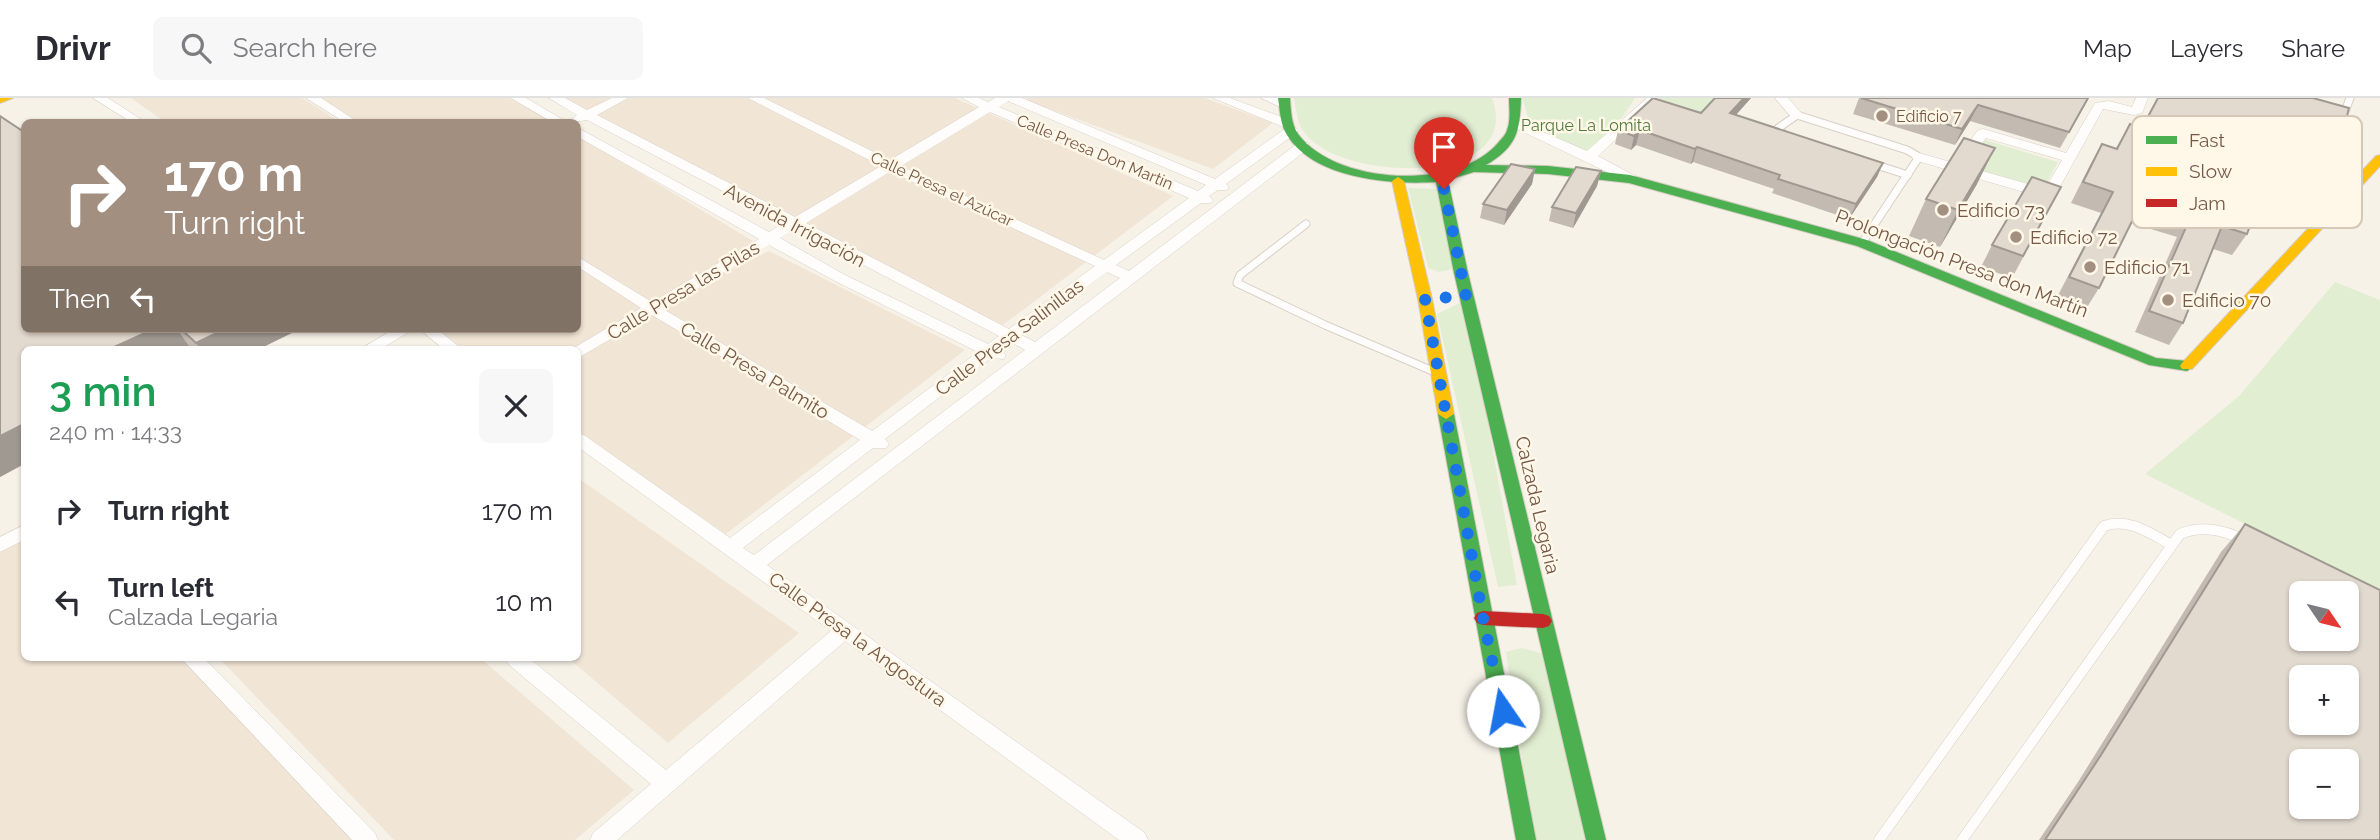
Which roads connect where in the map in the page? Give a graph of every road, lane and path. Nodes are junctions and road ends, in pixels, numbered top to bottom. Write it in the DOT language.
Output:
graph roads {
  1 [pos="7,98"];
  2 [pos="99,98"];
  3 [pos="313,98"];
  4 [pos="517,98"];
  5 [pos="555,98"];
  6 [pos="622,98"];
  7 [pos="754,98"];
  8 [pos="968,98"];
  9 [pos="1004,98"];
  10 [pos="1011,98"];
  11 [pos="1219,98"];
  12 [pos="1267,98"];
  13 [pos="1515,98"];
  14 [pos="1654,98"];
  15 [pos="1781,98"];
  16 [pos="2142,98"];
  17 [pos="2350,98"];
  18 [pos="0,100"];
  19 [pos="1284,101"];
  20 [pos="988,107"];
  21 [pos="2334,111"];
  22 [pos="586,115"];
  23 [pos="1797,115"];
  24 [pos="134,119"];
  25 [pos="347,119"];
  26 [pos="556,119"];
  27 [pos="577,119"];
  28 [pos="1515,125"];
  29 [pos="1289,127"];
  30 [pos="581,134"];
  31 [pos="1793,137"];
  32 [pos="1303,146"];
  33 [pos="1589,157"];
  34 [pos="1919,157"];
  35 [pos="2069,158"];
  36 [pos="1857,159"];
  37 [pos="2380,159"];
  38 [pos="890,166"];
  39 [pos="1958,167"];
  40 [pos="1476,169"];
  41 [pos="1909,176"];
  42 [pos="1630,179"];
  43 [pos="2362,179"];
  44 [pos="1442,180"];
  45 [pos="1398,181"];
  46 [pos="1215,184"];
  47 [pos="1238,194"];
  48 [pos="1198,196"];
  49 [pos="1221,207"];
  50 [pos="792,224"];
  51 [pos="1306,224"];
  52 [pos="2317,228"];
  53 [pos="769,238"];
  54 [pos="1862,243"];
  55 [pos="581,263"];
  56 [pos="1105,266"];
  57 [pos="1130,277"];
  58 [pos="1446,298"];
  59 [pos="651,308"];
  60 [pos="399,333"];
  61 [pos="432,333"];
  62 [pos="1011,337"];
  63 [pos="374,346"];
  64 [pos="450,346"];
  65 [pos="1036,349"];
  66 [pos="581,351"];
  67 [pos="989,351"];
  68 [pos="1015,364"];
  69 [pos="1439,373"];
  70 [pos="872,440"];
  71 [pos="581,441"];
  72 [pos="897,455"];
  73 [pos="21,534"];
  74 [pos="0,545"];
  75 [pos="2172,545"];
  76 [pos="2255,545"];
  77 [pos="730,548"];
  78 [pos="754,565"];
  79 [pos="1483,618"];
  80 [pos="1543,621"];
  81 [pos="845,629"];
  82 [pos="194,661"];
  83 [pos="519,661"];
  84 [pos="667,783"];
  85 [pos="1885,838"];
  86 [pos="368,840"];
  87 [pos="600,840"];
  88 [pos="1137,840"];
  89 [pos="1526,840"];
  90 [pos="1596,840"];
  91 [pos="1962,840"];
  1 -- 18 [label="main road"];
  2 -- 24 [label="street"];
  3 -- 25 [label="street"];
  4 -- 26 [label="street"];
  5 -- 22 [label="street, Avenida Irrigación"];
  6 -- 22 [label="street"];
  7 -- 38 [label="street, Calle Presa el Azúcar"];
  8 -- 20 [label="street, Calle Presa Don Martin"];
  9 -- 20 [label="street, Calle Presa las Pilas"];
  10 -- 46 [label="street, Calle Presa Don Martin"];
  11 -- 29 [label="street"];
  12 -- 19 [label="street"];
  13 -- 28 [label="main road"];
  14 -- 33 [label="street"];
  15 -- 23 [label="street"];
  16 -- 35 [label="street"];
  17 -- 21 [label="lane"];
  19 -- 29 [label="main road"];
  20 -- 38 [label="street, Calle Presa las Pilas"];
  20 -- 48 [label="street, Calle Presa Don Martin"];
  22 -- 27 [label="street"];
  22 -- 50 [label="street, Avenida Irrigación"];
  23 -- 31 [label="lane"];
  23 -- 34 [label="lane"];
  28 -- 33 [label="street, Prolongación Presa don Martín"];
  28 -- 40 [label="main road"];
  29 -- 32 [label="main road"];
  29 -- 46 [label="street, Calle Presa Salinillas"];
  30 -- 53 [label="street, Avenida Irrigación"];
  32 -- 45 [label="main road"];
  32 -- 47 [label="street, Calle Presa Salinillas"];
  33 -- 42 [label="street, Prolongación Presa don Martín"];
  34 -- 39 [label="street"];
  34 -- 41 [label="lane"];
  35 -- 39 [label="street"];
  35 -- 39 [label="street"];
  36 -- 41 [label="lane"];
  37 -- 43 [label="main road, Prolongación Presa don Martín"];
  38 -- 50 [label="street, Calle Presa las Pilas"];
  38 -- 56 [label="street, Calle Presa el Azúcar"];
  40 -- 42 [label="main road, Prolongación Presa don Martín"];
  40 -- 44 [label="main road"];
  41 -- 54 [label="lane"];
  42 -- 54 [label="main road, Prolongación Presa don Martín"];
  44 -- 45 [label="main road"];
  44 -- 58 [label="main road, Calzada Legaria"];
  45 -- 58 [label="main road, Calzada Legaria"];
  46 -- 47 [label="street, Calle Presa Don Martin"];
  46 -- 48 [label="street, Calle Presa Salinillas"];
  47 -- 49 [label="street, Calle Presa Salinillas"];
  48 -- 49 [label="street, Calle Presa Don Martin"];
  48 -- 56 [label="street, Calle Presa Salinillas"];
  49 -- 57 [label="street, Calle Presa Salinillas"];
  50 -- 53 [label="street, Calle Presa las Pilas"];
  50 -- 62 [label="street, Avenida Irrigación"];
  51 -- 69 [label="lane"];
  52 -- 54 [label="main road, Prolongación Presa don Martín"];
  53 -- 59 [label="street, Calle Presa las Pilas"];
  53 -- 67 [label="street, Avenida Irrigación"];
  55 -- 59 [label="street, Calle Presa Palmito"];
  56 -- 57 [label="street, Calle Presa el Azúcar"];
  56 -- 62 [label="street, Calle Presa Salinillas"];
  57 -- 65 [label="street, Calle Presa Salinillas"];
  58 -- 69 [label="main road, Calzada Legaria"];
  58 -- 80 [label="main road, Calzada Legaria"];
  59 -- 66 [label="street, Calle Presa las Pilas"];
  59 -- 70 [label="street, Calle Presa Palmito"];
  60 -- 63 [label="street"];
  61 -- 64 [label="street"];
  62 -- 65 [label="street, Avenida Irrigación"];
  62 -- 67 [label="street, Calle Presa Salinillas"];
  65 -- 68 [label="street, Calle Presa Salinillas"];
  67 -- 68 [label="street, Avenida Irrigación"];
  67 -- 70 [label="street, Calle Presa Salinillas"];
  68 -- 72 [label="street, Calle Presa Salinillas"];
  69 -- 79 [label="main road, Calzada Legaria"];
  70 -- 72 [label="street, Calle Presa Palmito"];
  70 -- 77 [label="street, Calle Presa Salinillas"];
  71 -- 77 [label="street, Calle Presa la Angostura"];
  72 -- 78 [label="street, Calle Presa Salinillas"];
  73 -- 74 [label="street"];
  75 -- 76 [label="lane"];
  75 -- 85 [label="lane"];
  75 -- 91 [label="lane"];
  77 -- 78 [label="street, Calle Presa la Angostura"];
  78 -- 81 [label="street, Calle Presa la Angostura"];
  79 -- 80 [label="main road"];
  79 -- 89 [label="main road, Calzada Legaria"];
  80 -- 90 [label="main road, Calzada Legaria"];
  81 -- 84 [label="street"];
  81 -- 88 [label="street, Calle Presa la Angostura"];
  82 -- 86 [label="street"];
  83 -- 84 [label="street"];
  84 -- 87 [label="street"];
}
